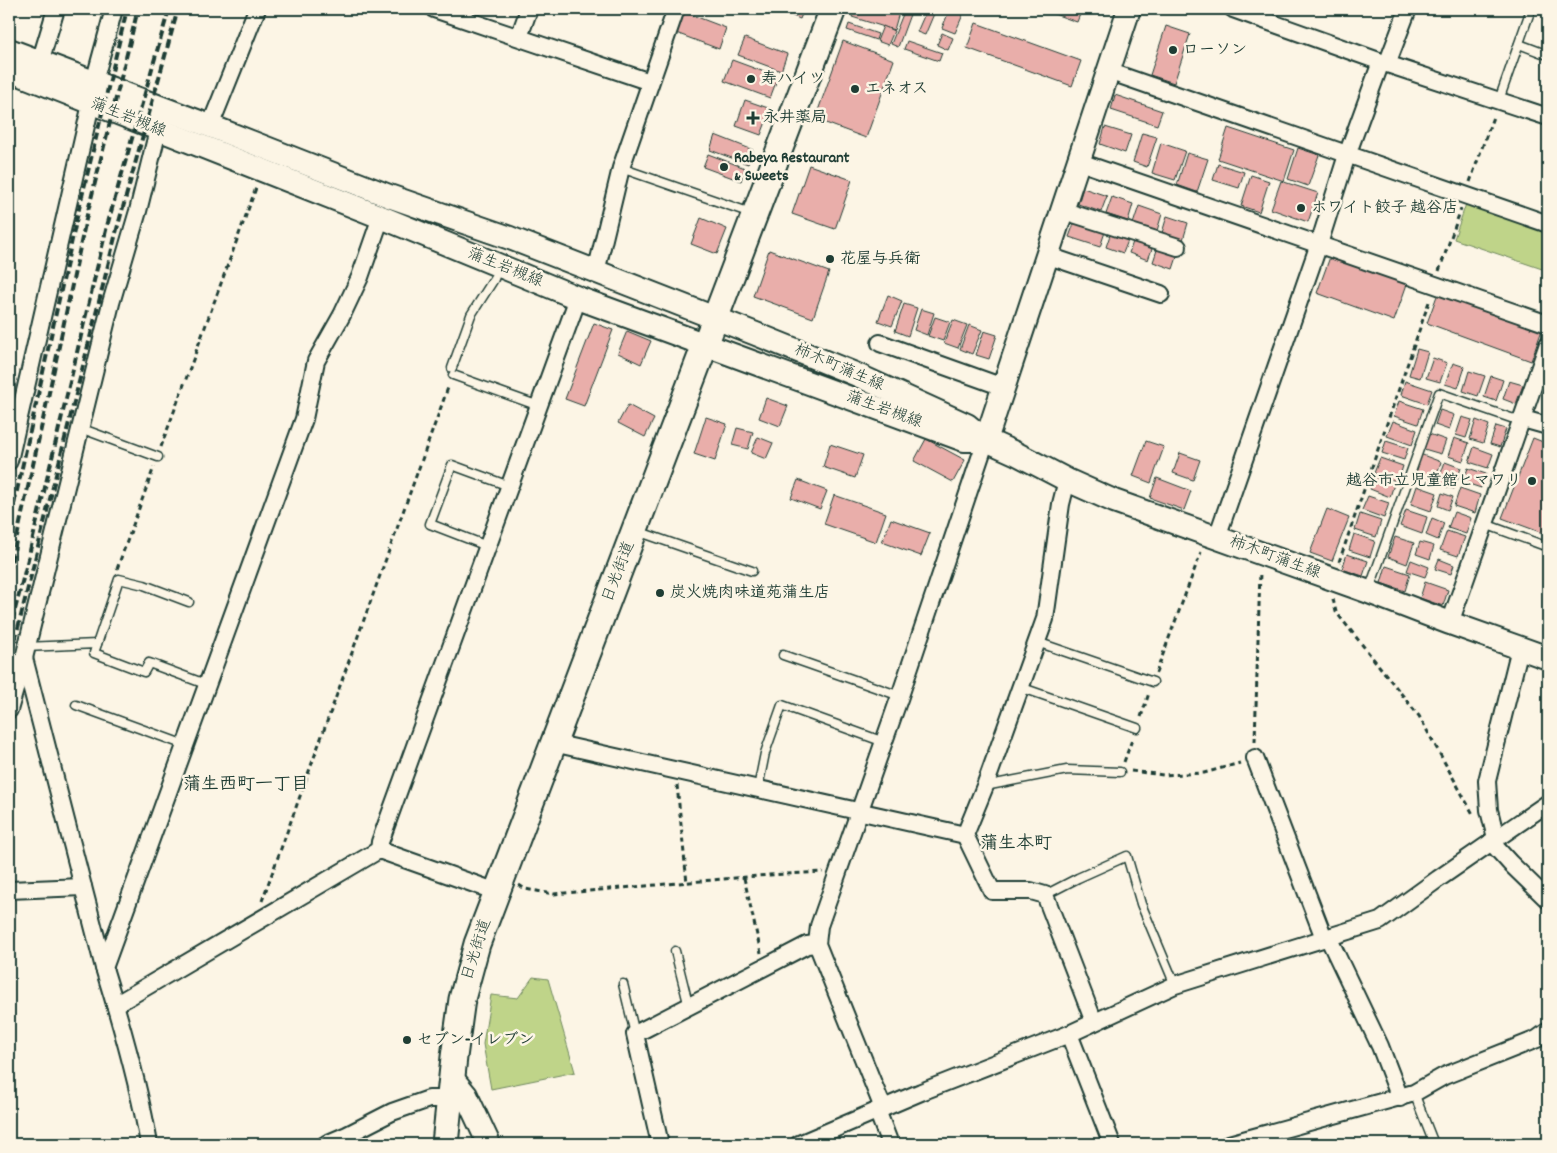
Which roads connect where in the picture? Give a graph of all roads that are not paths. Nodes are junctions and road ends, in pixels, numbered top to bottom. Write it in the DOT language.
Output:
graph roads {
  1 [pos="56,9"];
  2 [pos="114,9"];
  3 [pos="257,9"];
  4 [pos="434,9"];
  5 [pos="530,9"];
  6 [pos="676,9"];
  7 [pos="833,9"];
  8 [pos="1128,9"];
  9 [pos="1233,9"];
  10 [pos="1408,9"];
  11 [pos="1531,9"];
  12 [pos="1266,14"];
  13 [pos="519,38"];
  14 [pos="1519,44"];
  15 [pos="9,50"];
  16 [pos="1548,55"];
  17 [pos="40,62"];
  18 [pos="1384,63"];
  19 [pos="9,70"];
  20 [pos="1108,71"];
  21 [pos="650,82"];
  22 [pos="93,93"];
  23 [pos="1499,100"];
  24 [pos="1548,117"];
  25 [pos="210,126"];
  26 [pos="158,130"];
  27 [pos="1347,155"];
  28 [pos="1077,161"];
  29 [pos="621,168"];
  30 [pos="1061,210"];
  31 [pos="755,215"];
  32 [pos="382,217"];
  33 [pos="1548,224"];
  34 [pos="1320,244"];
  35 [pos="1178,247"];
  36 [pos="1046,255"];
  37 [pos="499,266"];
  38 [pos="596,272"];
  39 [pos="1161,294"];
  40 [pos="578,298"];
  41 [pos="716,319"];
  42 [pos="1548,324"];
  43 [pos="880,343"];
  44 [pos="1548,344"];
  45 [pos="706,345"];
  46 [pos="1003,386"];
  47 [pos="539,406"];
  48 [pos="1522,419"];
  49 [pos="1548,426"];
  50 [pos="80,428"];
  51 [pos="996,444"];
  52 [pos="158,457"];
  53 [pos="9,462"];
  54 [pos="1067,480"];
  55 [pos="509,486"];
  56 [pos="1485,524"];
  57 [pos="635,531"];
  58 [pos="1210,541"];
  59 [pos="487,546"];
  60 [pos="1548,547"];
  61 [pos="752,571"];
  62 [pos="1369,592"];
  63 [pos="189,602"];
  64 [pos="1450,623"];
  65 [pos="1037,642"];
  66 [pos="97,644"];
  67 [pos="1520,648"];
  68 [pos="25,652"];
  69 [pos="783,655"];
  70 [pos="1548,658"];
  71 [pos="1153,682"];
  72 [pos="208,685"];
  73 [pos="1020,687"];
  74 [pos="900,696"];
  75 [pos="76,705"];
  76 [pos="9,710"];
  77 [pos="1137,728"];
  78 [pos="884,742"];
  79 [pos="553,743"];
  80 [pos="185,745"];
  81 [pos="1255,758"];
  82 [pos="1120,772"];
  83 [pos="985,786"];
  84 [pos="758,788"];
  85 [pos="1548,803"];
  86 [pos="860,811"];
  87 [pos="965,835"];
  88 [pos="1494,840"];
  89 [pos="379,850"];
  90 [pos="499,885"];
  91 [pos="83,887"];
  92 [pos="9,890"];
  93 [pos="1045,895"];
  94 [pos="1548,900"];
  95 [pos="1326,938"];
  96 [pos="817,944"];
  97 [pos="675,951"];
  98 [pos="104,968"];
  99 [pos="623,984"];
  100 [pos="1175,985"];
  101 [pos="116,1005"];
  102 [pos="689,1007"];
  103 [pos="1094,1022"];
  104 [pos="1548,1031"];
  105 [pos="635,1034"];
  106 [pos="1069,1034"];
  107 [pos="450,1088"];
  108 [pos="1407,1096"];
  109 [pos="880,1109"];
  110 [pos="149,1144"];
  111 [pos="326,1144"];
  112 [pos="445,1144"];
  113 [pos="489,1144"];
  114 [pos="660,1144"];
  115 [pos="798,1144"];
  116 [pos="890,1144"];
  117 [pos="1112,1144"];
  118 [pos="1229,1144"];
  119 [pos="1434,1144"];
  120 [pos="1489,1144"];
  121 [pos="1494,1144"];
  1 -- 17 [label="street"];
  2 -- 22 [label="street"];
  3 -- 25 [label="street"];
  4 -- 13 [label="street"];
  5 -- 13 [label="street"];
  6 -- 21 [label="street"];
  7 -- 31 [label="main road, 日光街道"];
  8 -- 20 [label="main road"];
  9 -- 12 [label="street"];
  10 -- 18 [label="street"];
  11 -- 14 [label="lane"];
  12 -- 18 [label="street"];
  13 -- 21 [label="street"];
  14 -- 16 [label="lane"];
  14 -- 23 [label="lane"];
  15 -- 17 [label="main road, 蒲生岩槻線"];
  17 -- 22 [label="main road, 蒲生岩槻線"];
  18 -- 23 [label="street"];
  18 -- 27 [label="street"];
  19 -- 22 [label="main road, 蒲生岩槻線"];
  20 -- 27 [label="street"];
  20 -- 28 [label="main road"];
  21 -- 29 [label="street"];
  22 -- 25 [label="main road, 蒲生岩槻線"];
  22 -- 26 [label="main road, 蒲生岩槻線"];
  22 -- 53 [label="street"];
  23 -- 24 [label="street"];
  25 -- 38 [label="main road, 蒲生岩槻線"];
  26 -- 32 [label="main road, 蒲生岩槻線"];
  26 -- 50 [label="street"];
  27 -- 33 [label="street"];
  27 -- 34 [label="street"];
  28 -- 30 [label="main road"];
  28 -- 34 [label="street"];
  29 -- 31 [label="lane"];
  29 -- 38 [label="street"];
  30 -- 35 [label="street"];
  30 -- 36 [label="main road"];
  31 -- 41 [label="main road, 日光街道"];
  32 -- 37 [label="main road, 蒲生岩槻線"];
  32 -- 72 [label="street"];
  34 -- 42 [label="street"];
  34 -- 58 [label="street"];
  36 -- 39 [label="street"];
  36 -- 46 [label="main road"];
  37 -- 40 [label="main road, 蒲生岩槻線"];
  37 -- 47 [label="lane"];
  38 -- 41 [label="main road, 蒲生岩槻線"];
  40 -- 45 [label="main road, 蒲生岩槻線"];
  40 -- 47 [label="street"];
  41 -- 45 [label="main road, 日光街道"];
  41 -- 51 [label="main road, 柿木町蒲生線"];
  43 -- 46 [label="street"];
  44 -- 48 [label="street"];
  45 -- 51 [label="main road, 蒲生岩槻線"];
  45 -- 57 [label="main road, 日光街道"];
  46 -- 51 [label="main road"];
  47 -- 55 [label="street"];
  48 -- 49 [label="street"];
  48 -- 56 [label="street"];
  48 -- 62 [label="lane"];
  50 -- 52 [label="lane"];
  50 -- 68 [label="street"];
  51 -- 54 [label="main road, 柿木町蒲生線"];
  51 -- 74 [label="street"];
  54 -- 58 [label="main road, 柿木町蒲生線"];
  54 -- 65 [label="street"];
  55 -- 59 [label="street"];
  55 -- 59 [label="lane"];
  56 -- 60 [label="lane"];
  56 -- 64 [label="street"];
  57 -- 61 [label="lane"];
  57 -- 79 [label="main road, 日光街道"];
  58 -- 62 [label="main road, 柿木町蒲生線"];
  59 -- 89 [label="street"];
  62 -- 64 [label="main road, 柿木町蒲生線"];
  63 -- 66 [label="lane"];
  64 -- 67 [label="main road, 柿木町蒲生線"];
  65 -- 71 [label="lane"];
  65 -- 73 [label="street"];
  66 -- 68 [label="lane"];
  66 -- 72 [label="lane"];
  67 -- 70 [label="main road, 柿木町蒲生線"];
  67 -- 88 [label="street"];
  68 -- 76 [label="street"];
  68 -- 91 [label="street"];
  69 -- 74 [label="lane"];
  72 -- 80 [label="street"];
  73 -- 77 [label="lane"];
  73 -- 83 [label="street"];
  74 -- 78 [label="street"];
  75 -- 80 [label="lane"];
  78 -- 84 [label="lane"];
  78 -- 86 [label="street"];
  79 -- 84 [label="street"];
  79 -- 90 [label="main road, 日光街道"];
  80 -- 98 [label="street"];
  81 -- 95 [label="street"];
  82 -- 83 [label="lane"];
  83 -- 87 [label="street"];
  84 -- 86 [label="street"];
  85 -- 88 [label="street"];
  86 -- 87 [label="street"];
  86 -- 96 [label="street"];
  87 -- 93 [label="street"];
  88 -- 94 [label="street"];
  88 -- 95 [label="street"];
  89 -- 90 [label="street"];
  89 -- 101 [label="street"];
  90 -- 107 [label="main road, 日光街道"];
  91 -- 92 [label="street"];
  91 -- 98 [label="street"];
  93 -- 100 [label="lane"];
  93 -- 103 [label="street"];
  95 -- 100 [label="street"];
  95 -- 108 [label="street"];
  96 -- 102 [label="street"];
  96 -- 109 [label="street"];
  97 -- 102 [label="lane"];
  98 -- 101 [label="street"];
  99 -- 105 [label="lane"];
  100 -- 103 [label="street"];
  101 -- 110 [label="street"];
  102 -- 105 [label="street"];
  103 -- 106 [label="street"];
  104 -- 108 [label="street"];
  105 -- 114 [label="street"];
  106 -- 109 [label="street"];
  106 -- 117 [label="street"];
  107 -- 111 [label="street"];
  107 -- 112 [label="main road, 日光街道"];
  107 -- 113 [label="main road"];
  108 -- 118 [label="street"];
  108 -- 119 [label="lane"];
  109 -- 115 [label="street"];
  109 -- 116 [label="street"];
  120 -- 121 [label="lane"];
}
